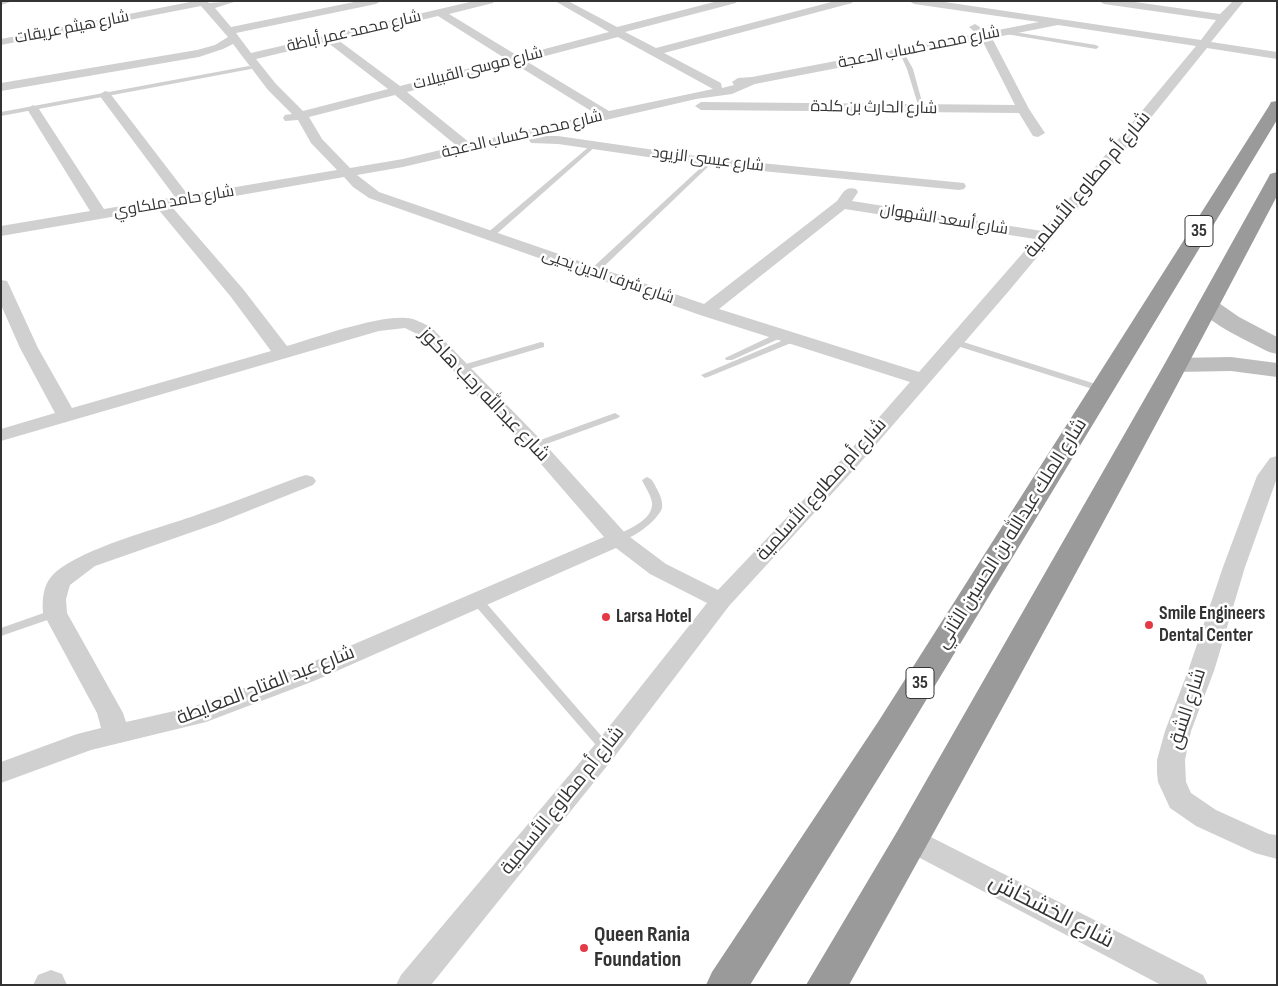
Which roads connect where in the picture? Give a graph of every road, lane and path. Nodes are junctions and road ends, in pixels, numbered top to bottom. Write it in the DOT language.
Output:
graph roads {
  1 [pos="8,1"];
  2 [pos="232,1"];
  3 [pos="376,1"];
  4 [pos="489,1"];
  5 [pos="560,1"];
  6 [pos="732,1"];
  7 [pos="848,1"];
  8 [pos="914,1"];
  9 [pos="1104,1"];
  10 [pos="1239,1"];
  11 [pos="1,2"];
  12 [pos="586,3"];
  13 [pos="203,4"];
  14 [pos="945,4"];
  15 [pos="572,6"];
  16 [pos="439,12"];
  17 [pos="1223,18"];
  18 [pos="1057,22"];
  19 [pos="617,32"];
  20 [pos="1002,32"];
  21 [pos="985,36"];
  22 [pos="328,38"];
  23 [pos="1,42"];
  24 [pos="1203,44"];
  25 [pos="1096,47"];
  26 [pos="241,51"];
  27 [pos="654,52"];
  28 [pos="900,52"];
  29 [pos="199,53"];
  30 [pos="1277,56"];
  31 [pos="517,59"];
  32 [pos="1,87"];
  33 [pos="397,90"];
  34 [pos="715,90"];
  35 [pos="105,95"];
  36 [pos="684,98"];
  37 [pos="726,106"];
  38 [pos="1277,106"];
  39 [pos="33,108"];
  40 [pos="638,108"];
  41 [pos="922,108"];
  42 [pos="319,109"];
  43 [pos="1023,109"];
  44 [pos="1,114"];
  45 [pos="294,114"];
  46 [pos="606,115"];
  47 [pos="558,134"];
  48 [pos="1038,134"];
  49 [pos="506,140"];
  50 [pos="593,146"];
  51 [pos="468,148"];
  52 [pos="710,162"];
  53 [pos="347,173"];
  54 [pos="858,176"];
  55 [pos="1277,178"];
  56 [pos="959,186"];
  57 [pos="185,201"];
  58 [pos="842,204"];
  59 [pos="163,205"];
  60 [pos="100,215"];
  61 [pos="1,231"];
  62 [pos="489,236"];
  63 [pos="1046,236"];
  64 [pos="594,272"];
  65 [pos="1,286"];
  66 [pos="1208,306"];
  67 [pos="706,311"];
  68 [pos="787,337"];
  69 [pos="954,342"];
  70 [pos="541,345"];
  71 [pos="1277,347"];
  72 [pos="284,354"];
  73 [pos="1176,365"];
  74 [pos="462,368"];
  75 [pos="1277,370"];
  76 [pos="921,379"];
  77 [pos="1102,389"];
  78 [pos="66,416"];
  79 [pos="615,416"];
  80 [pos="1,435"];
  81 [pos="535,445"];
  82 [pos="1277,462"];
  83 [pos="647,480"];
  84 [pos="306,481"];
  85 [pos="618,539"];
  86 [pos="476,599"];
  87 [pos="721,601"];
  88 [pos="55,613"];
  89 [pos="1,632"];
  90 [pos="116,732"];
  91 [pos="606,750"];
  92 [pos="1,773"];
  93 [pos="911,840"];
  94 [pos="1277,847"];
  95 [pos="412,985"];
  96 [pos="727,985"];
  97 [pos="827,985"];
  98 [pos="1192,985"];
  1 -- 11 [label="street"];
  2 -- 13 [label="street, شارع هيثم عريقات"];
  3 -- 26 [label="street"];
  4 -- 16 [label="street, شارع محمد عمر أباظة"];
  5 -- 15 [label="street"];
  6 -- 19 [label="street, شارع موسى القبيلات"];
  7 -- 27 [label="street"];
  8 -- 14 [label="street, شارع محمد كساب الدعجة"];
  9 -- 17 [label="street"];
  10 -- 17 [label="street, شارع أم مطاوع الأسلمية"];
  12 -- 15 [label="street"];
  13 -- 23 [label="street, شارع هيثم عريقات"];
  13 -- 26 [label="street, شارع شرف الدين يحيى"];
  14 -- 18 [label="street, شارع محمد كساب الدعجة"];
  14 -- 21 [label="street"];
  15 -- 19 [label="street"];
  16 -- 22 [label="street, شارع محمد عمر أباظة"];
  16 -- 31 [label="street"];
  17 -- 24 [label="street, شارع أم مطاوع الأسلمية"];
  18 -- 20 [label="street, شارع محمد كساب الدعجة"];
  18 -- 24 [label="street, شارع محمد كساب الدعجة"];
  19 -- 27 [label="street"];
  19 -- 31 [label="street, شارع موسى القبيلات"];
  20 -- 21 [label="street, شارع محمد كساب الدعجة"];
  20 -- 25 [label="lane"];
  21 -- 28 [label="street, شارع محمد كساب الدعجة"];
  21 -- 43 [label="street"];
  22 -- 26 [label="street, شارع محمد عمر أباظة"];
  22 -- 33 [label="street"];
  24 -- 30 [label="street, شارع محمد كساب الدعجة"];
  24 -- 63 [label="street, شارع أم مطاوع الأسلمية"];
  26 -- 29 [label="street"];
  26 -- 29 [label="street"];
  26 -- 35 [label="lane"];
  26 -- 45 [label="street, شارع شرف الدين يحيى"];
  27 -- 34 [label="street"];
  28 -- 34 [label="street, شارع محمد كساب الدعجة"];
  28 -- 41 [label="lane"];
  29 -- 32 [label="street"];
  31 -- 33 [label="street, شارع موسى القبيلات"];
  31 -- 46 [label="street"];
  33 -- 42 [label="street, شارع موسى القبيلات"];
  33 -- 51 [label="street"];
  34 -- 36 [label="street, شارع محمد كساب الدعجة"];
  34 -- 37 [label="street"];
  35 -- 39 [label="lane"];
  35 -- 57 [label="street"];
  36 -- 37 [label="street, شارع الحارث بن كلدة"];
  36 -- 40 [label="street, شارع محمد كساب الدعجة"];
  37 -- 40 [label="street, شارع الحارث بن كلدة"];
  37 -- 41 [label="street, شارع الحارث بن كلدة"];
  38 -- 77 [label="highway, شارع الملك عبدالله بن الحسين الثاني / 35"];
  39 -- 44 [label="lane"];
  39 -- 60 [label="street"];
  40 -- 46 [label="street, شارع محمد كساب الدعجة"];
  41 -- 43 [label="street, شارع الحارث بن كلدة"];
  42 -- 45 [label="street"];
  42 -- 45 [label="street"];
  43 -- 48 [label="street"];
  45 -- 53 [label="street, شارع شرف الدين يحيى"];
  46 -- 47 [label="street, شارع محمد كساب الدعجة"];
  47 -- 49 [label="street, شارع عيسى الزيود"];
  47 -- 50 [label="street, شارع عيسى الزيود"];
  49 -- 51 [label="street, شارع محمد كساب الدعجة"];
  50 -- 52 [label="street, شارع عيسى الزيود"];
  50 -- 62 [label="lane"];
  51 -- 53 [label="street, شارع محمد كساب الدعجة"];
  52 -- 54 [label="street, شارع عيسى الزيود"];
  52 -- 64 [label="lane"];
  53 -- 57 [label="street, شارع حامد ملكاوي"];
  53 -- 62 [label="street, شارع شرف الدين يحيى"];
  54 -- 56 [label="street, شارع عيسى الزيود"];
  54 -- 58 [label="street"];
  55 -- 66 [label="highway, 35"];
  57 -- 59 [label="street, شارع حامد ملكاوي"];
  58 -- 63 [label="street, شارع أسعد الشهوان"];
  58 -- 67 [label="street"];
  59 -- 60 [label="street, شارع حامد ملكاوي"];
  59 -- 72 [label="street"];
  60 -- 61 [label="street, شارع حامد ملكاوي"];
  62 -- 64 [label="street, شارع شرف الدين يحيى"];
  63 -- 69 [label="street, شارع أم مطاوع الأسلمية"];
  64 -- 67 [label="street, شارع شرف الدين يحيى"];
  65 -- 78 [label="street"];
  66 -- 71 [label="street"];
  66 -- 73 [label="highway, 35"];
  67 -- 68 [label="street, شارع شرف الدين يحيى"];
  68 -- 68 [label="lane"];
  68 -- 76 [label="street, شارع شرف الدين يحيى"];
  69 -- 76 [label="street, شارع أم مطاوع الأسلمية"];
  69 -- 77 [label="lane"];
  70 -- 74 [label="lane"];
  72 -- 74 [label="street, شارع عبدالله رجب هاكوز"];
  72 -- 78 [label="street, شارع عبدالله رجب هاكوز"];
  73 -- 75 [label="street"];
  73 -- 93 [label="highway, 35"];
  74 -- 81 [label="street, شارع عبدالله رجب هاكوز"];
  76 -- 87 [label="street, شارع أم مطاوع الأسلمية"];
  77 -- 96 [label="highway, شارع الملك عبدالله بن الحسين الثاني / 35"];
  78 -- 80 [label="street, شارع عبدالله رجب هاكوز"];
  79 -- 81 [label="lane"];
  81 -- 85 [label="street, شارع عبدالله رجب هاكوز"];
  82 -- 94 [label="street, شارع الشق"];
  83 -- 85 [label="lane"];
  84 -- 88 [label="street"];
  85 -- 86 [label="street, شارع عبد الفتاح المعايطة"];
  85 -- 87 [label="street, شارع عبدالله رجب هاكوز"];
  86 -- 90 [label="street, شارع عبد الفتاح المعايطة"];
  86 -- 91 [label="lane"];
  87 -- 91 [label="street, شارع أم مطاوع الأسلمية"];
  88 -- 89 [label="lane"];
  88 -- 90 [label="street"];
  90 -- 92 [label="street, شارع عبد الفتاح المعايطة"];
  91 -- 95 [label="street, شارع أم مطاوع الأسلمية"];
  93 -- 97 [label="highway, 35"];
  93 -- 98 [label="street, شارع الخشخاش"];
}
